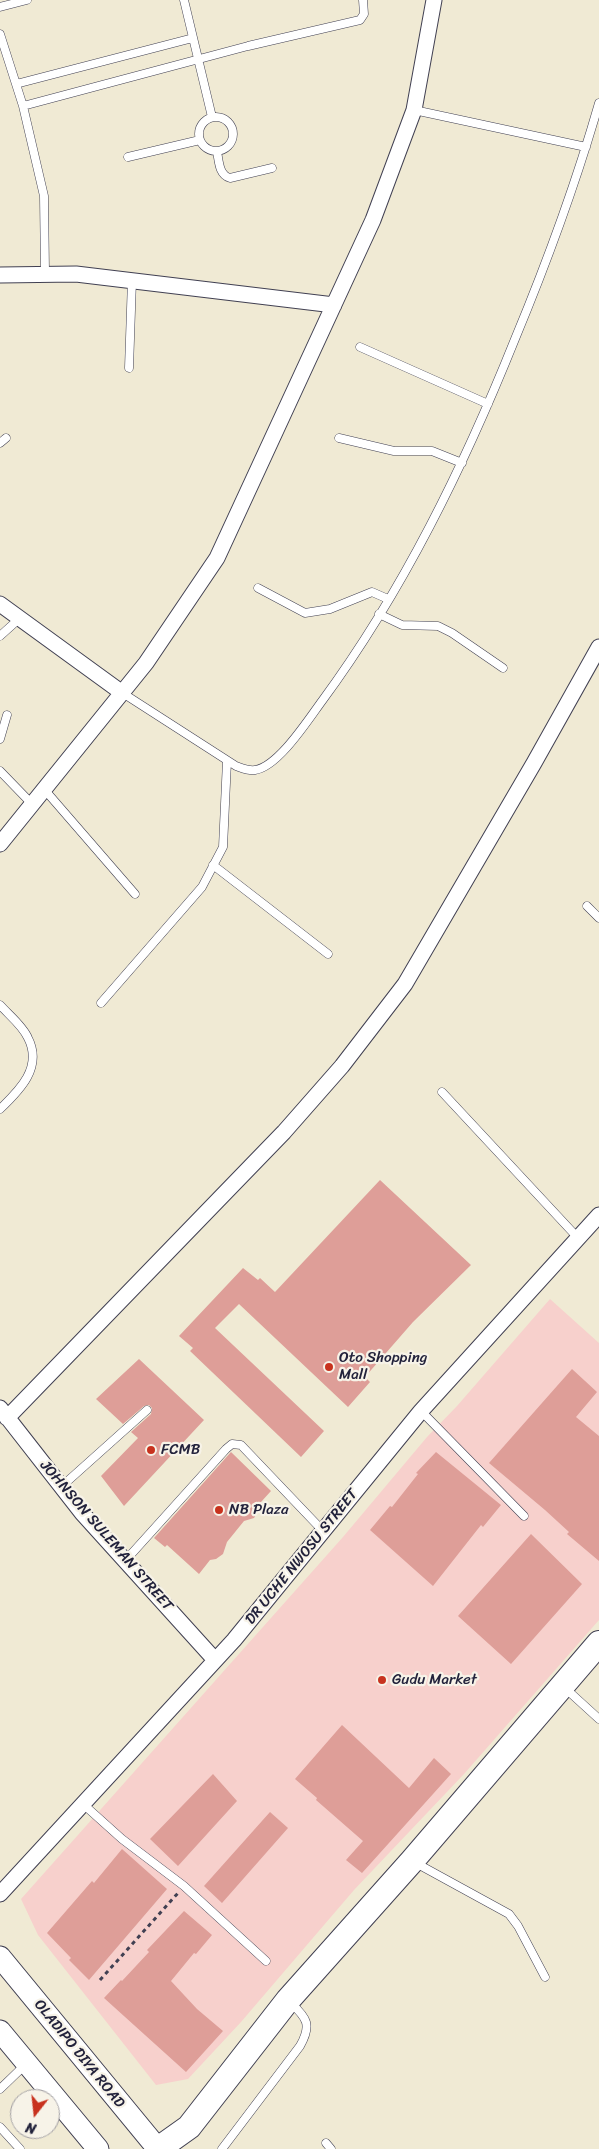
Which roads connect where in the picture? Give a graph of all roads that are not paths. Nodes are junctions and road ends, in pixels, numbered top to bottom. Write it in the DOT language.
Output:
graph roads {
  1 [pos="27,0"];
  2 [pos="184,0"];
  3 [pos="363,0"];
  4 [pos="434,0"];
  5 [pos="0,7"];
  6 [pos="0,34"];
  7 [pos="193,38"];
  8 [pos="199,59"];
  9 [pos="16,84"];
  10 [pos="599,103"];
  11 [pos="23,106"];
  12 [pos="414,110"];
  13 [pos="212,117"];
  14 [pos="200,140"];
  15 [pos="586,147"];
  16 [pos="217,151"];
  17 [pos="128,157"];
  18 [pos="272,168"];
  19 [pos="45,273"];
  20 [pos="0,274"];
  21 [pos="132,280"];
  22 [pos="334,305"];
  23 [pos="360,347"];
  24 [pos="129,368"];
  25 [pos="488,404"];
  26 [pos="339,438"];
  27 [pos="462,463"];
  28 [pos="258,588"];
  29 [pos="388,599"];
  30 [pos="0,604"];
  31 [pos="379,614"];
  32 [pos="20,618"];
  33 [pos="0,636"];
  34 [pos="599,647"];
  35 [pos="503,668"];
  36 [pos="121,692"];
  37 [pos="7,715"];
  38 [pos="0,739"];
  39 [pos="227,761"];
  40 [pos="0,771"];
  41 [pos="44,789"];
  42 [pos="32,804"];
  43 [pos="0,844"];
  44 [pos="213,865"];
  45 [pos="135,894"];
  46 [pos="587,906"];
  47 [pos="599,918"];
  48 [pos="328,954"];
  49 [pos="101,1003"];
  50 [pos="0,1005"];
  51 [pos="442,1092"];
  52 [pos="0,1109"];
  53 [pos="597,1223"];
  54 [pos="578,1238"];
  55 [pos="147,1410"];
  56 [pos="421,1411"];
  57 [pos="4,1413"];
  58 [pos="61,1487"];
  59 [pos="524,1516"];
  60 [pos="323,1531"];
  61 [pos="125,1561"];
  62 [pos="599,1643"];
  63 [pos="215,1660"];
  64 [pos="562,1685"];
  65 [pos="599,1719"];
  66 [pos="83,1804"];
  67 [pos="412,1861"];
  68 [pos="0,1894"];
  69 [pos="0,1957"];
  70 [pos="266,1961"];
  71 [pos="545,1977"];
  72 [pos="288,2000"];
  73 [pos="6,2041"];
  74 [pos="27,2063"];
  75 [pos="0,2088"];
  76 [pos="0,2127"];
  77 [pos="188,2138"];
  78 [pos="20,2149"];
  79 [pos="98,2149"];
  80 [pos="158,2149"];
  81 [pos="222,2149"];
  1 -- 5 [label="lane"];
  2 -- 7 [label="lane"];
  3 -- 8 [label="lane"];
  4 -- 12 [label="street"];
  6 -- 9 [label="lane"];
  7 -- 8 [label="lane"];
  7 -- 9 [label="lane"];
  8 -- 11 [label="lane"];
  8 -- 13 [label="lane"];
  9 -- 11 [label="lane"];
  10 -- 15 [label="lane"];
  11 -- 19 [label="lane"];
  12 -- 15 [label="lane"];
  12 -- 22 [label="street"];
  13 -- 14 [label="lane"];
  13 -- 16 [label="lane"];
  14 -- 16 [label="lane"];
  14 -- 17 [label="lane"];
  15 -- 25 [label="lane"];
  16 -- 18 [label="lane"];
  19 -- 20 [label="street"];
  19 -- 21 [label="street"];
  21 -- 22 [label="street"];
  21 -- 24 [label="lane"];
  22 -- 36 [label="street"];
  23 -- 25 [label="lane"];
  25 -- 27 [label="lane"];
  26 -- 27 [label="lane"];
  27 -- 29 [label="lane"];
  28 -- 29 [label="lane"];
  29 -- 31 [label="lane"];
  30 -- 32 [label="street"];
  31 -- 35 [label="lane"];
  31 -- 39 [label="lane"];
  32 -- 33 [label="lane"];
  32 -- 36 [label="street"];
  34 -- 57 [label="street"];
  36 -- 39 [label="lane"];
  36 -- 41 [label="street"];
  37 -- 38 [label="lane"];
  39 -- 44 [label="lane"];
  40 -- 42 [label="lane"];
  41 -- 42 [label="street"];
  41 -- 45 [label="lane"];
  42 -- 43 [label="street"];
  44 -- 48 [label="lane"];
  44 -- 49 [label="lane"];
  46 -- 47 [label="lane"];
  50 -- 52 [label="lane"];
  51 -- 54 [label="lane"];
  53 -- 54 [label="street, DR UCHE NWOSU STREET"];
  54 -- 56 [label="street, DR UCHE NWOSU STREET"];
  55 -- 58 [label="lane"];
  56 -- 59 [label="lane"];
  56 -- 60 [label="street, DR UCHE NWOSU STREET"];
  57 -- 58 [label="street, JOHNSON SULEMAN STREET"];
  58 -- 61 [label="street, JOHNSON SULEMAN STREET"];
  60 -- 61 [label="lane"];
  60 -- 63 [label="street, DR UCHE NWOSU STREET"];
  61 -- 63 [label="street, JOHNSON SULEMAN STREET"];
  62 -- 64 [label="main road"];
  63 -- 66 [label="street, DR UCHE NWOSU STREET"];
  64 -- 65 [label="lane"];
  64 -- 67 [label="main road"];
  66 -- 68 [label="street, DR UCHE NWOSU STREET"];
  66 -- 70 [label="lane"];
  67 -- 71 [label="lane"];
  67 -- 72 [label="main road"];
  69 -- 80 [label="main road, OLADIPO DIYA ROAD"];
  72 -- 77 [label="main road"];
  72 -- 81 [label="lane"];
  73 -- 74 [label="main road"];
  74 -- 75 [label="lane"];
  74 -- 79 [label="main road"];
  76 -- 78 [label="lane"];
  77 -- 80 [label="main road"];
}
